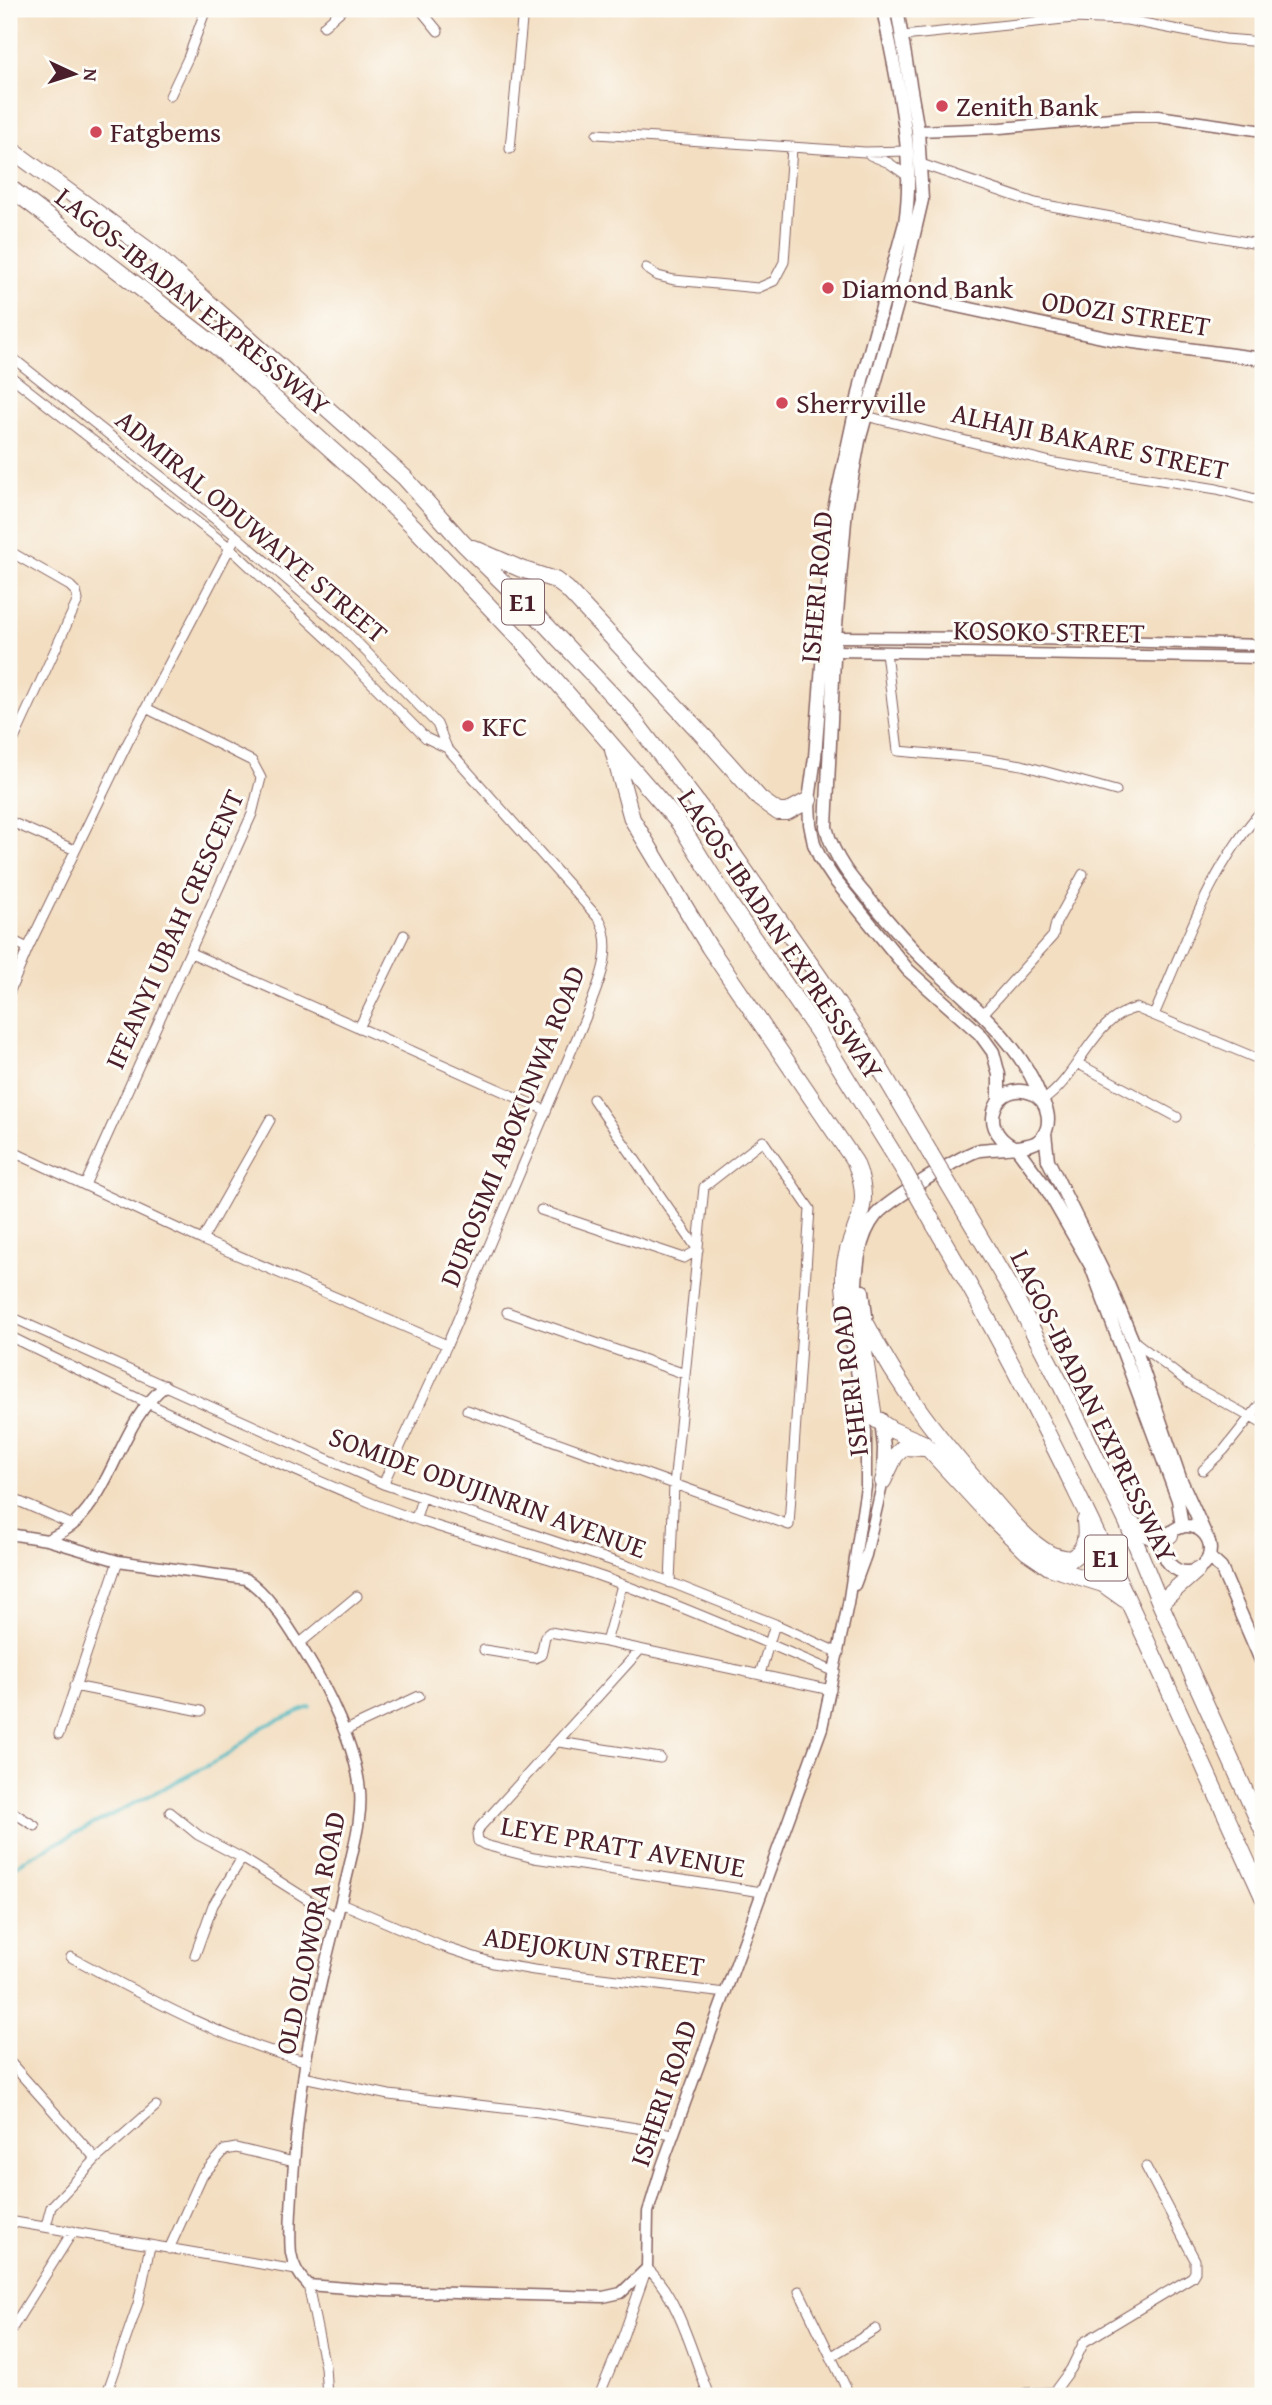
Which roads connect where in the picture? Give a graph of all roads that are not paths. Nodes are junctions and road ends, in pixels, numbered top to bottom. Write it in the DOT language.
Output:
graph roads {
  1 [pos="206,9"];
  2 [pos="343,9"];
  3 [pos="421,9"];
  4 [pos="523,9"];
  5 [pos="883,9"];
  6 [pos="897,9"];
  7 [pos="324,26"];
  8 [pos="438,31"];
  9 [pos="902,36"];
  10 [pos="1263,43"];
  11 [pos="170,96"];
  12 [pos="918,131"];
  13 [pos="1263,131"];
  14 [pos="597,134"];
  15 [pos="9,148"];
  16 [pos="792,148"];
  17 [pos="510,149"];
  18 [pos="907,151"];
  19 [pos="865,152"];
  20 [pos="922,164"];
  21 [pos="909,177"];
  22 [pos="9,187"];
  23 [pos="1263,245"];
  24 [pos="646,268"];
  25 [pos="900,294"];
  26 [pos="9,355"];
  27 [pos="1263,359"];
  28 [pos="9,374"];
  29 [pos="866,416"];
  30 [pos="1263,500"];
  31 [pos="236,536"];
  32 [pos="463,543"];
  33 [pos="229,547"];
  34 [pos="9,551"];
  35 [pos="835,637"];
  36 [pos="995,638"];
  37 [pos="1263,645"];
  38 [pos="835,651"];
  39 [pos="886,652"];
  40 [pos="995,653"];
  41 [pos="1263,658"];
  42 [pos="145,708"];
  43 [pos="612,745"];
  44 [pos="447,748"];
  45 [pos="9,750"];
  46 [pos="1116,792"];
  47 [pos="809,800"];
  48 [pos="1263,809"];
  49 [pos="9,821"];
  50 [pos="75,850"];
  51 [pos="1083,874"];
  52 [pos="404,935"];
  53 [pos="9,939"];
  54 [pos="28,948"];
  55 [pos="191,953"];
  56 [pos="9,993"];
  57 [pos="983,1014"];
  58 [pos="1154,1015"];
  59 [pos="359,1028"];
  60 [pos="1263,1061"];
  61 [pos="1077,1063"];
  62 [pos="593,1099"];
  63 [pos="999,1099"];
  64 [pos="1042,1101"];
  65 [pos="545,1110"];
  66 [pos="1177,1116"];
  67 [pos="270,1120"];
  68 [pos="992,1120"];
  69 [pos="1045,1133"];
  70 [pos="1014,1146"];
  71 [pos="9,1150"];
  72 [pos="978,1151"];
  73 [pos="85,1185"];
  74 [pos="896,1198"];
  75 [pos="541,1210"];
  76 [pos="202,1240"];
  77 [pos="698,1250"];
  78 [pos="857,1302"];
  79 [pos="507,1312"];
  80 [pos="9,1316"];
  81 [pos="867,1325"];
  82 [pos="9,1336"];
  83 [pos="851,1339"];
  84 [pos="1132,1339"];
  85 [pos="447,1345"];
  86 [pos="685,1374"];
  87 [pos="164,1386"];
  88 [pos="1263,1401"];
  89 [pos="146,1403"];
  90 [pos="467,1410"];
  91 [pos="1249,1417"];
  92 [pos="882,1424"];
  93 [pos="1263,1424"];
  94 [pos="929,1449"];
  95 [pos="1203,1470"];
  96 [pos="883,1481"];
  97 [pos="383,1484"];
  98 [pos="674,1485"];
  99 [pos="1072,1486"];
  100 [pos="9,1497"];
  101 [pos="422,1498"];
  102 [pos="415,1518"];
  103 [pos="1127,1522"];
  104 [pos="74,1525"];
  105 [pos="1176,1531"];
  106 [pos="9,1534"];
  107 [pos="1207,1538"];
  108 [pos="47,1540"];
  109 [pos="1209,1557"];
  110 [pos="118,1560"];
  111 [pos="1197,1570"];
  112 [pos="670,1583"];
  113 [pos="622,1585"];
  114 [pos="357,1596"];
  115 [pos="1160,1603"];
  116 [pos="848,1605"];
  117 [pos="1131,1609"];
  118 [pos="775,1624"];
  119 [pos="606,1642"];
  120 [pos="768,1643"];
  121 [pos="299,1644"];
  122 [pos="484,1650"];
  123 [pos="640,1650"];
  124 [pos="839,1653"];
  125 [pos="1263,1665"];
  126 [pos="835,1672"];
  127 [pos="760,1674"];
  128 [pos="74,1686"];
  129 [pos="831,1690"];
  130 [pos="418,1696"];
  131 [pos="201,1711"];
  132 [pos="344,1731"];
  133 [pos="59,1734"];
  134 [pos="559,1742"];
  135 [pos="660,1758"];
  136 [pos="9,1810"];
  137 [pos="170,1812"];
  138 [pos="36,1826"];
  139 [pos="1263,1831"];
  140 [pos="242,1858"];
  141 [pos="762,1892"];
  142 [pos="1263,1896"];
  143 [pos="341,1903"];
  144 [pos="337,1918"];
  145 [pos="195,1955"];
  146 [pos="72,1957"];
  147 [pos="725,1993"];
  148 [pos="9,2061"];
  149 [pos="306,2061"];
  150 [pos="303,2077"];
  151 [pos="156,2106"];
  152 [pos="673,2134"];
  153 [pos="96,2159"];
  154 [pos="294,2162"];
  155 [pos="1146,2167"];
  156 [pos="9,2221"];
  157 [pos="46,2226"];
  158 [pos="73,2231"];
  159 [pos="150,2246"];
  160 [pos="169,2249"];
  161 [pos="647,2268"];
  162 [pos="296,2270"];
  163 [pos="308,2285"];
  164 [pos="799,2291"];
  165 [pos="876,2329"];
  166 [pos="9,2333"];
  167 [pos="832,2356"];
  168 [pos="106,2396"];
  169 [pos="327,2396"];
  170 [pos="598,2396"];
  171 [pos="709,2396"];
  172 [pos="850,2396"];
  173 [pos="1017,2396"];
  1 -- 11 [label="street"];
  2 -- 7 [label="street"];
  3 -- 8 [label="street"];
  4 -- 17 [label="street"];
  5 -- 18 [label="main road, ISHERI ROAD"];
  6 -- 9 [label="main road, ISHERI ROAD"];
  9 -- 10 [label="street"];
  9 -- 12 [label="main road, ISHERI ROAD"];
  12 -- 13 [label="street"];
  12 -- 20 [label="main road, ISHERI ROAD"];
  14 -- 16 [label="street"];
  15 -- 32 [label="highway, LAGOS-IBADAN EXPRESSWAY / E1"];
  16 -- 19 [label="street"];
  16 -- 24 [label="street"];
  18 -- 19 [label="street"];
  18 -- 21 [label="main road, ISHERI ROAD"];
  19 -- 21 [label="street"];
  20 -- 23 [label="street"];
  20 -- 25 [label="main road, ISHERI ROAD"];
  21 -- 47 [label="main road, ISHERI ROAD"];
  22 -- 43 [label="highway, LAGOS-IBADAN EXPRESSWAY / E1"];
  25 -- 27 [label="main road, ODOZI STREET"];
  25 -- 29 [label="main road, ISHERI ROAD"];
  26 -- 31 [label="street, ADMIRAL ODUWAIYE STREET"];
  28 -- 33 [label="street, ADMIRAL ODUWAIYE STREET"];
  29 -- 30 [label="street, ALHAJI BAKARE STREET"];
  29 -- 35 [label="main road, ISHERI ROAD"];
  31 -- 33 [label="street"];
  31 -- 44 [label="street, ADMIRAL ODUWAIYE STREET"];
  32 -- 47 [label="highway"];
  32 -- 103 [label="highway, LAGOS-IBADAN EXPRESSWAY / E1, bridge"];
  33 -- 42 [label="street"];
  33 -- 44 [label="street, DUROSIMI ABOKUNWA ROAD"];
  34 -- 45 [label="street"];
  35 -- 36 [label="street, KOSOKO STREET"];
  35 -- 38 [label="main road, ISHERI ROAD"];
  36 -- 37 [label="street, KOSOKO STREET"];
  36 -- 40 [label="street"];
  38 -- 39 [label="street, KOSOKO STREET"];
  38 -- 57 [label="main road, ISHERI ROAD"];
  39 -- 40 [label="street, KOSOKO STREET"];
  39 -- 46 [label="street"];
  40 -- 41 [label="street, KOSOKO STREET"];
  42 -- 50 [label="street"];
  42 -- 55 [label="street, IFEANYI UBAH CRESCENT"];
  43 -- 83 [label="highway"];
  43 -- 99 [label="highway, LAGOS-IBADAN EXPRESSWAY / E1, bridge"];
  44 -- 65 [label="street, DUROSIMI ABOKUNWA ROAD"];
  47 -- 63 [label="main road, ISHERI ROAD"];
  48 -- 58 [label="street"];
  49 -- 50 [label="street"];
  50 -- 54 [label="street"];
  51 -- 57 [label="street"];
  52 -- 59 [label="street"];
  53 -- 54 [label="street"];
  54 -- 56 [label="street"];
  55 -- 59 [label="street"];
  55 -- 73 [label="street, IFEANYI UBAH CRESCENT"];
  57 -- 64 [label="main road, ISHERI ROAD"];
  58 -- 60 [label="street"];
  58 -- 61 [label="street"];
  59 -- 65 [label="street"];
  61 -- 64 [label="street"];
  61 -- 66 [label="street"];
  62 -- 77 [label="street"];
  63 -- 64 [label="main road"];
  63 -- 68 [label="main road, ISHERI ROAD"];
  64 -- 69 [label="main road, ISHERI ROAD"];
  65 -- 85 [label="street, DUROSIMI ABOKUNWA ROAD"];
  67 -- 76 [label="street"];
  68 -- 70 [label="main road"];
  68 -- 72 [label="main road, ISHERI ROAD"];
  69 -- 70 [label="main road, ISHERI ROAD"];
  69 -- 84 [label="main road"];
  70 -- 72 [label="main road, ISHERI ROAD"];
  70 -- 105 [label="main road"];
  71 -- 73 [label="street"];
  72 -- 74 [label="main road, ISHERI ROAD"];
  73 -- 76 [label="street"];
  74 -- 78 [label="main road, ISHERI ROAD"];
  74 -- 81 [label="main road, ISHERI ROAD"];
  75 -- 77 [label="street"];
  76 -- 85 [label="street"];
  77 -- 86 [label="street"];
  77 -- 98 [label="street"];
  78 -- 83 [label="main road, ISHERI ROAD"];
  78 -- 92 [label="highway"];
  79 -- 86 [label="street"];
  80 -- 87 [label="street, SOMIDE ODUJINRIN AVENUE"];
  81 -- 92 [label="main road, ISHERI ROAD"];
  81 -- 99 [label="highway"];
  82 -- 89 [label="street"];
  83 -- 116 [label="street, ISHERI ROAD"];
  84 -- 91 [label="street"];
  84 -- 107 [label="main road"];
  85 -- 97 [label="street, DUROSIMI ABOKUNWA ROAD"];
  86 -- 98 [label="street"];
  87 -- 89 [label="street"];
  87 -- 97 [label="street, SOMIDE ODUJINRIN AVENUE"];
  88 -- 91 [label="street"];
  89 -- 102 [label="street"];
  89 -- 104 [label="street"];
  90 -- 98 [label="street"];
  91 -- 93 [label="street"];
  91 -- 95 [label="street"];
  92 -- 94 [label="highway"];
  92 -- 96 [label="main road, ISHERI ROAD"];
  94 -- 96 [label="highway"];
  94 -- 117 [label="highway"];
  96 -- 116 [label="street, ISHERI ROAD"];
  97 -- 101 [label="street, SOMIDE ODUJINRIN AVENUE"];
  98 -- 112 [label="street"];
  99 -- 117 [label="highway, LAGOS-IBADAN EXPRESSWAY / E1"];
  100 -- 104 [label="street"];
  101 -- 102 [label="street"];
  101 -- 112 [label="street, SOMIDE ODUJINRIN AVENUE"];
  102 -- 113 [label="street"];
  103 -- 105 [label="highway"];
  103 -- 115 [label="highway, LAGOS-IBADAN EXPRESSWAY / E1"];
  104 -- 108 [label="street"];
  105 -- 107 [label="main road"];
  105 -- 111 [label="main road"];
  106 -- 108 [label="street, OLD OLOWORA ROAD"];
  107 -- 109 [label="main road"];
  108 -- 110 [label="street, OLD OLOWORA ROAD"];
  109 -- 111 [label="main road"];
  109 -- 125 [label="main road"];
  110 -- 121 [label="street, OLD OLOWORA ROAD"];
  110 -- 128 [label="street"];
  111 -- 115 [label="highway"];
  112 -- 118 [label="street, SOMIDE ODUJINRIN AVENUE"];
  113 -- 119 [label="street"];
  113 -- 120 [label="street"];
  114 -- 121 [label="street"];
  115 -- 139 [label="highway, LAGOS-IBADAN EXPRESSWAY / E1"];
  116 -- 124 [label="street, ISHERI ROAD"];
  117 -- 142 [label="highway, LAGOS-IBADAN EXPRESSWAY / E1"];
  118 -- 120 [label="street"];
  118 -- 124 [label="street, SOMIDE ODUJINRIN AVENUE"];
  119 -- 122 [label="street"];
  119 -- 123 [label="street"];
  120 -- 126 [label="street"];
  120 -- 127 [label="street"];
  121 -- 132 [label="street, OLD OLOWORA ROAD"];
  123 -- 127 [label="street"];
  123 -- 134 [label="street, LEYE PRATT AVENUE"];
  124 -- 126 [label="street, ISHERI ROAD"];
  126 -- 129 [label="street, ISHERI ROAD"];
  127 -- 129 [label="street"];
  128 -- 131 [label="street"];
  128 -- 133 [label="street"];
  129 -- 141 [label="street, ISHERI ROAD"];
  130 -- 132 [label="street"];
  132 -- 143 [label="street, OLD OLOWORA ROAD"];
  134 -- 135 [label="street"];
  134 -- 141 [label="street, LEYE PRATT AVENUE"];
  136 -- 138 [label="street"];
  137 -- 140 [label="street"];
  140 -- 144 [label="street"];
  140 -- 145 [label="street"];
  141 -- 147 [label="street, ISHERI ROAD"];
  143 -- 144 [label="street, OLD OLOWORA ROAD"];
  143 -- 147 [label="street, ADEJOKUN STREET"];
  144 -- 149 [label="street, OLD OLOWORA ROAD"];
  146 -- 149 [label="street"];
  147 -- 152 [label="street, ISHERI ROAD"];
  148 -- 153 [label="street"];
  149 -- 150 [label="street, OLD OLOWORA ROAD"];
  150 -- 152 [label="street"];
  150 -- 154 [label="street, OLD OLOWORA ROAD"];
  151 -- 153 [label="street"];
  152 -- 161 [label="street, ISHERI ROAD"];
  153 -- 157 [label="street"];
  154 -- 160 [label="street"];
  154 -- 162 [label="street, OLD OLOWORA ROAD"];
  155 -- 173 [label="street"];
  156 -- 157 [label="street"];
  157 -- 158 [label="street"];
  158 -- 159 [label="street"];
  158 -- 166 [label="street"];
  159 -- 160 [label="street"];
  159 -- 168 [label="street"];
  160 -- 162 [label="street"];
  161 -- 163 [label="street"];
  161 -- 170 [label="street"];
  161 -- 171 [label="street"];
  162 -- 163 [label="street"];
  163 -- 169 [label="street"];
  164 -- 167 [label="street"];
  165 -- 167 [label="street"];
  167 -- 172 [label="street"];
}
